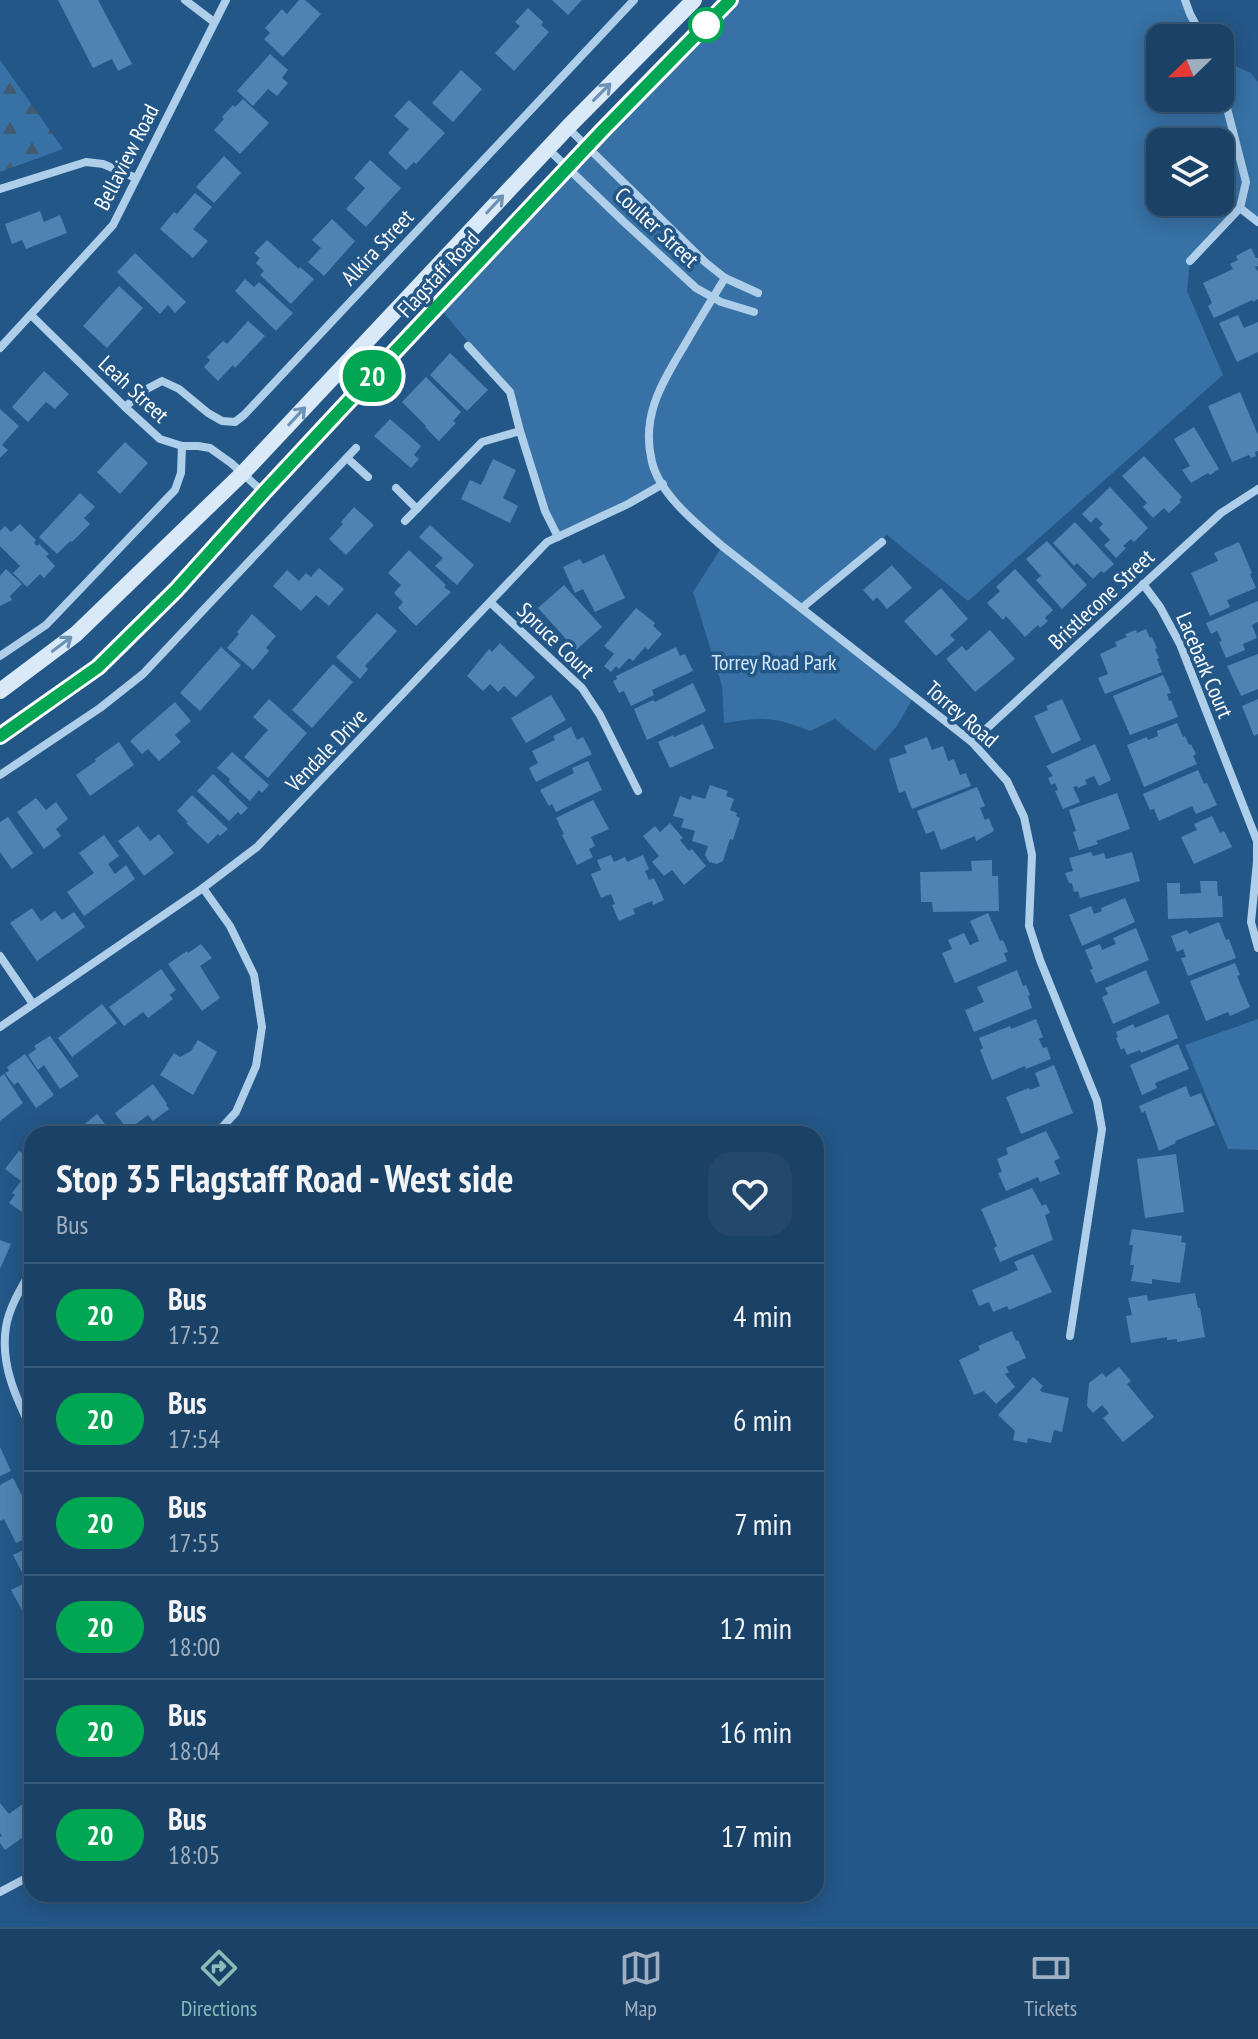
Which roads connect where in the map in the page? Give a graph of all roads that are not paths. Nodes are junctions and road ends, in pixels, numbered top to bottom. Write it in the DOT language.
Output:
graph roads {
  1 [pos="185,0"];
  2 [pos="226,0"];
  3 [pos="634,0"];
  4 [pos="694,0"];
  5 [pos="730,0"];
  6 [pos="1185,0"];
  7 [pos="214,22"];
  8 [pos="1195,24"];
  9 [pos="1228,112"];
  10 [pos="568,127"];
  11 [pos="588,147"];
  12 [pos="548,149"];
  13 [pos="567,168"];
  14 [pos="136,178"];
  15 [pos="0,189"];
  16 [pos="1240,208"];
  17 [pos="1258,222"];
  18 [pos="1190,261"];
  19 [pos="725,278"];
  20 [pos="758,293"];
  21 [pos="712,298"];
  22 [pos="754,312"];
  23 [pos="31,315"];
  24 [pos="468,346"];
  25 [pos="0,348"];
  26 [pos="125,407"];
  27 [pos="520,431"];
  28 [pos="182,446"];
  29 [pos="356,448"];
  30 [pos="347,458"];
  31 [pos="243,473"];
  32 [pos="368,477"];
  33 [pos="663,484"];
  34 [pos="396,488"];
  35 [pos="1258,489"];
  36 [pos="264,492"];
  37 [pos="417,509"];
  38 [pos="405,521"];
  39 [pos="558,537"];
  40 [pos="882,542"];
  41 [pos="1143,584"];
  42 [pos="491,603"];
  43 [pos="803,607"];
  44 [pos="0,656"];
  45 [pos="0,691"];
  46 [pos="0,736"];
  47 [pos="972,742"];
  48 [pos="0,775"];
  49 [pos="638,791"];
  50 [pos="203,888"];
  51 [pos="1258,948"];
  52 [pos="0,956"];
  53 [pos="33,1004"];
  54 [pos="0,1027"];
  55 [pos="223,1126"];
  56 [pos="24,1283"];
  57 [pos="1070,1336"];
  58 [pos="24,1414"];
  59 [pos="24,1879"];
  60 [pos="0,1892"];
  1 -- 7 [label="street"];
  2 -- 7 [label="street, Bellaview Road"];
  3 -- 26 [label="street, Alkira Street"];
  10 -- 4 [label="main road, Flagstaff Road, one-way"];
  5 -- 11 [label="main road, Flagstaff Road"];
  6 -- 8 [label="street"];
  7 -- 14 [label="street, Bellaview Road"];
  9 -- 16 [label="street"];
  10 -- 11 [label="street, Coulter Street"];
  10 -- 12 [label="main road, Flagstaff Road"];
  11 -- 13 [label="main road, Flagstaff Road"];
  11 -- 19 [label="street, Coulter Street"];
  12 -- 13 [label="street, Coulter Street"];
  31 -- 12 [label="main road, Flagstaff Road, one-way"];
  13 -- 21 [label="street, Coulter Street"];
  13 -- 36 [label="main road, Flagstaff Road"];
  14 -- 15 [label="street"];
  14 -- 23 [label="street, Bellaview Road"];
  16 -- 17 [label="street"];
  16 -- 18 [label="street"];
  19 -- 20 [label="street, Coulter Street"];
  19 -- 21 [label="street, Torrey Road"];
  21 -- 22 [label="street, Coulter Street"];
  21 -- 33 [label="street, Torrey Road"];
  23 -- 25 [label="street, Bellaview Road"];
  23 -- 26 [label="street, Leah Street"];
  24 -- 27 [label="street"];
  26 -- 28 [label="street, Leah Street"];
  27 -- 37 [label="street"];
  27 -- 39 [label="street"];
  28 -- 31 [label="street, Leah Street"];
  28 -- 44 [label="street"];
  29 -- 30 [label="street"];
  30 -- 32 [label="street"];
  30 -- 48 [label="street"];
  31 -- 36 [label="street, Leah Street"];
  45 -- 31 [label="main road, Flagstaff Road, one-way"];
  33 -- 39 [label="street, Vendale Drive"];
  33 -- 43 [label="street, Torrey Road"];
  34 -- 37 [label="street"];
  35 -- 41 [label="street, Bristlecone Street"];
  36 -- 46 [label="main road, Flagstaff Road"];
  37 -- 38 [label="street"];
  39 -- 42 [label="street, Vendale Drive"];
  40 -- 43 [label="street"];
  41 -- 47 [label="street, Bristlecone Street"];
  41 -- 51 [label="street, Lacebark Court"];
  42 -- 49 [label="street, Spruce Court"];
  42 -- 50 [label="street, Vendale Drive"];
  43 -- 47 [label="street, Torrey Road"];
  47 -- 57 [label="street, Torrey Road"];
  50 -- 53 [label="street, Vendale Drive"];
  50 -- 55 [label="street"];
  52 -- 53 [label="street"];
  53 -- 54 [label="street, Vendale Drive"];
  56 -- 58 [label="street"];
  59 -- 60 [label="street"];
}
